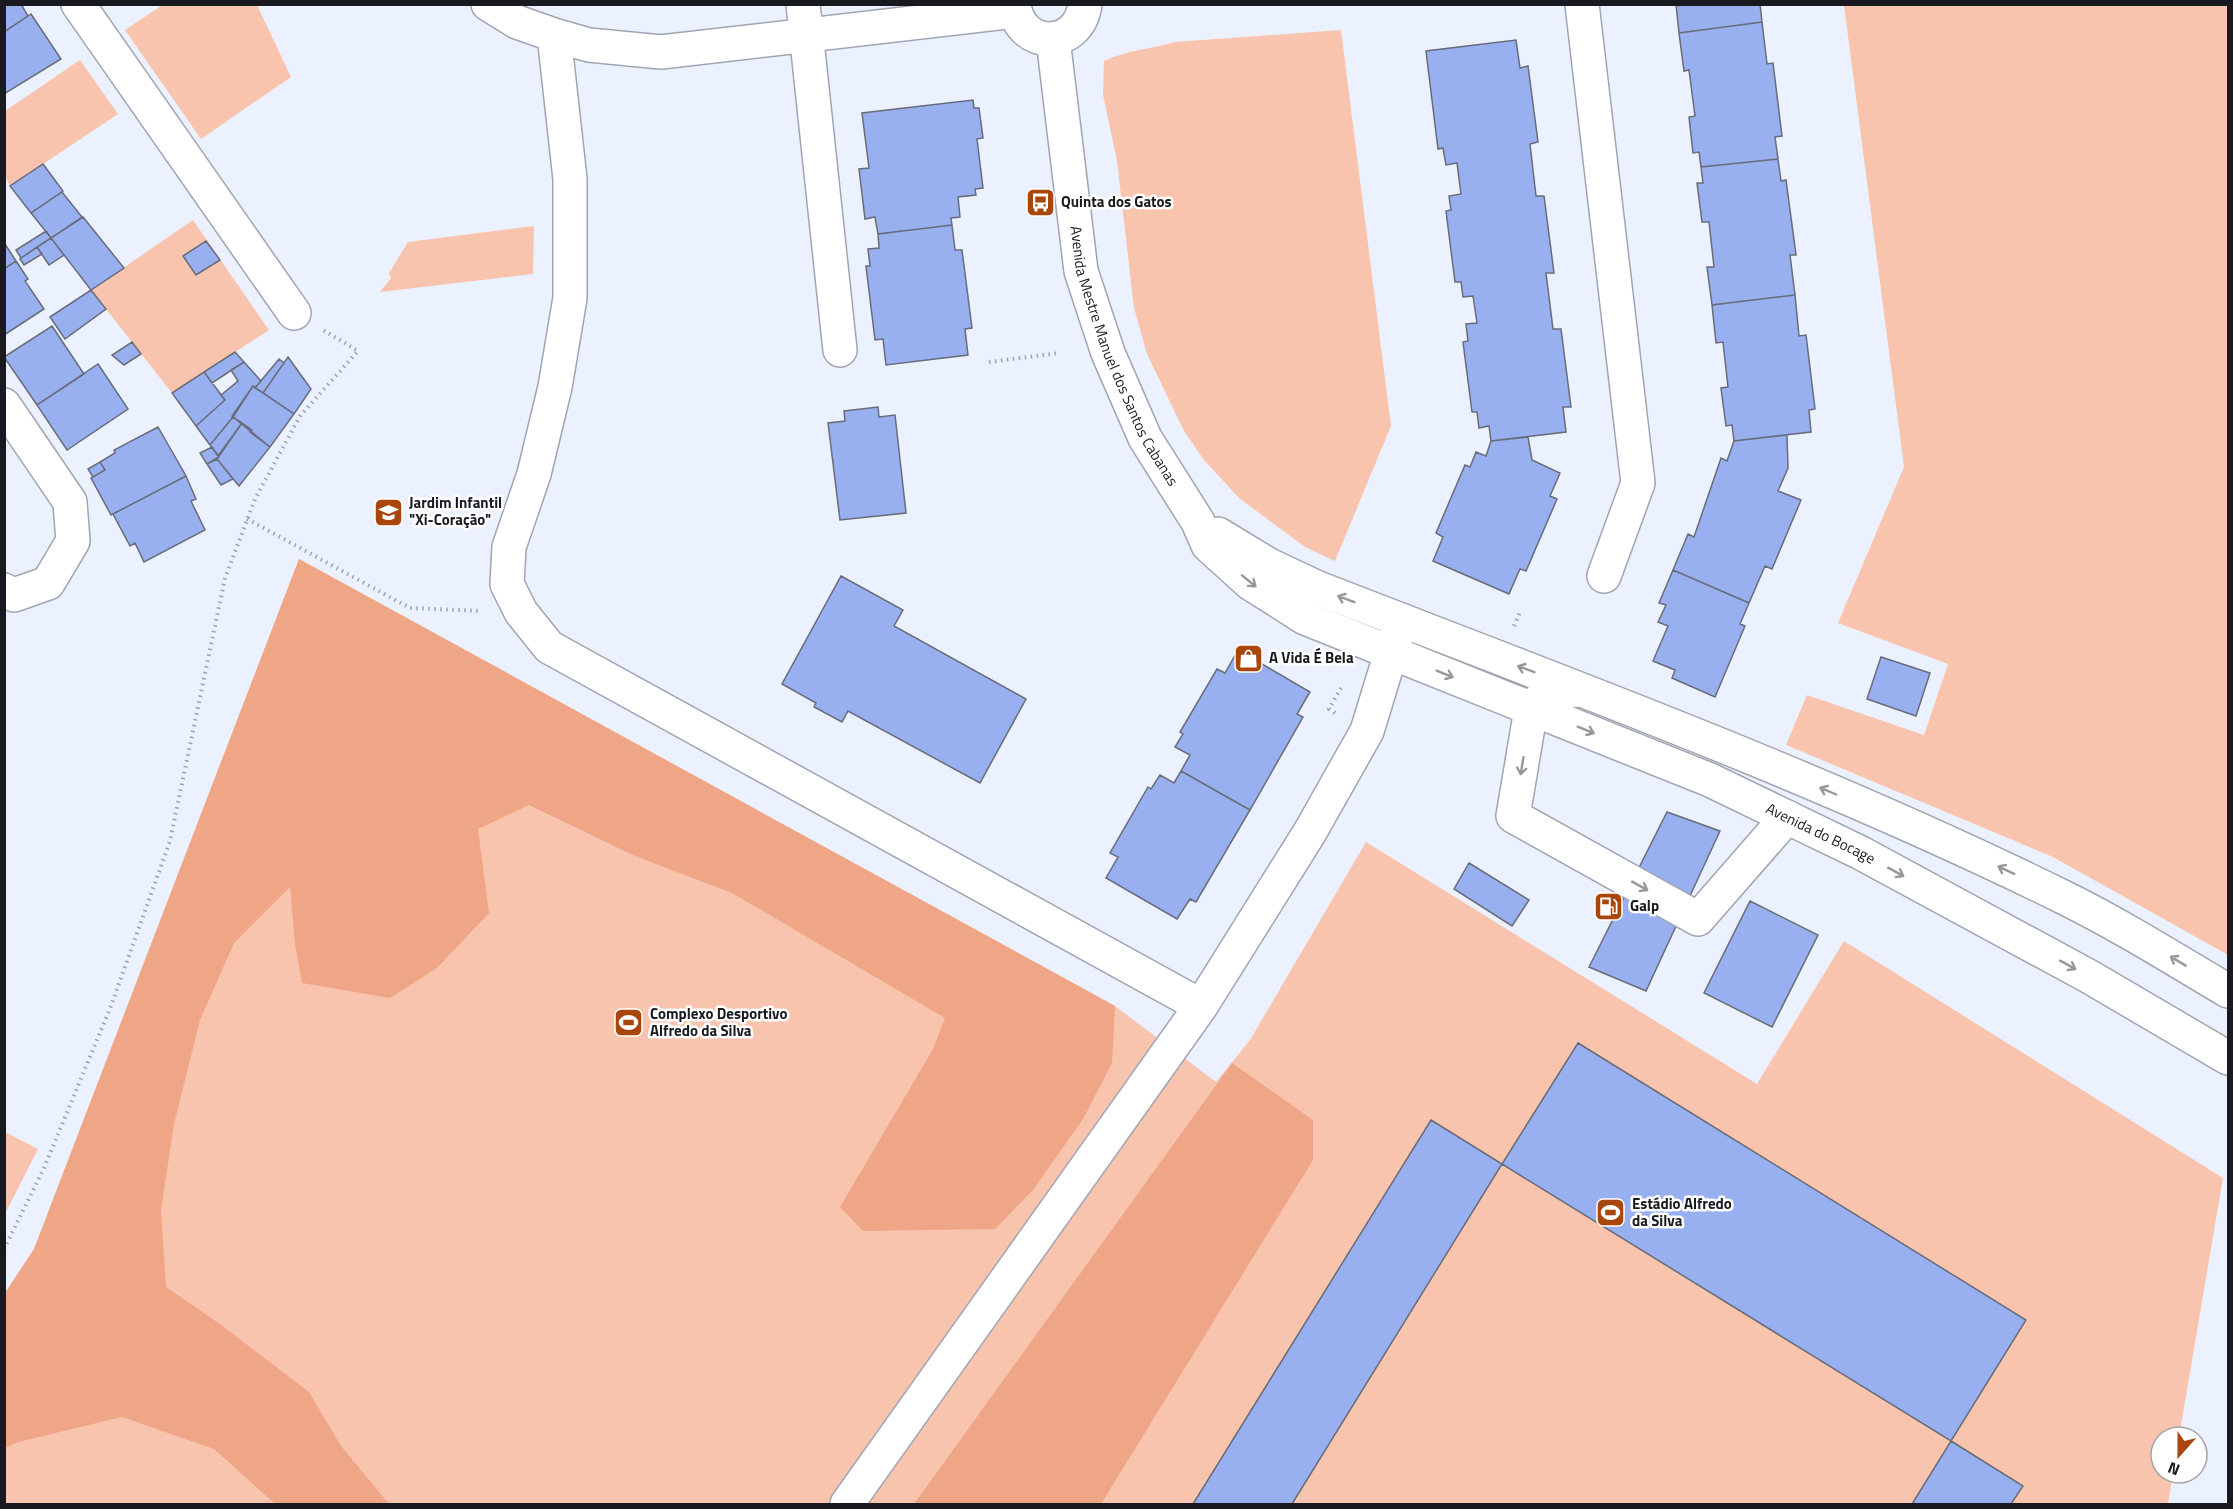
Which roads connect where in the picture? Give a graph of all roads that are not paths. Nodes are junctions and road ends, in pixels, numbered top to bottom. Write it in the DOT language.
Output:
graph roads {
  1 [pos="78,4"];
  2 [pos="488,4"];
  3 [pos="1084,4"];
  4 [pos="1582,4"];
  5 [pos="1015,8"];
  6 [pos="805,19"];
  7 [pos="554,35"];
  8 [pos="1053,39"];
  9 [pos="294,313"];
  10 [pos="840,350"];
  11 [pos="4,405"];
  12 [pos="1198,522"];
  13 [pos="1604,576"];
  14 [pos="4,590"];
  15 [pos="1401,620"];
  16 [pos="1391,653"];
  17 [pos="1581,690"];
  18 [pos="1531,709"];
  19 [pos="1787,817"];
  20 [pos="2229,991"];
  21 [pos="1201,1006"];
  22 [pos="2229,1058"];
  23 [pos="847,1504"];
  1 -- 9 [label="street"];
  2 -- 7 [label="street"];
  3 -- 8 [label="street"];
  4 -- 13 [label="street"];
  5 -- 6 [label="street"];
  5 -- 8 [label="street"];
  6 -- 7 [label="street"];
  6 -- 10 [label="street"];
  7 -- 21 [label="street"];
  8 -- 12 [label="street, Avenida Mestre Manuel dos Santos Cabanas"];
  11 -- 14 [label="street"];
  15 -- 12 [label="street, Avenida Mestre Manuel dos Santos Cabanas, one-way"];
  12 -- 16 [label="street, Avenida Mestre Manuel dos Santos Cabanas, one-way"];
  15 -- 16 [label="street"];
  17 -- 15 [label="street, one-way"];
  16 -- 18 [label="street, Avenida do Bocage, one-way"];
  16 -- 21 [label="street"];
  17 -- 18 [label="street"];
  20 -- 17 [label="street, one-way"];
  18 -- 19 [label="street, Avenida do Bocage, one-way"];
  18 -- 19 [label="street, one-way"];
  19 -- 22 [label="street, Avenida do Bocage, one-way"];
  21 -- 23 [label="street"];
}
